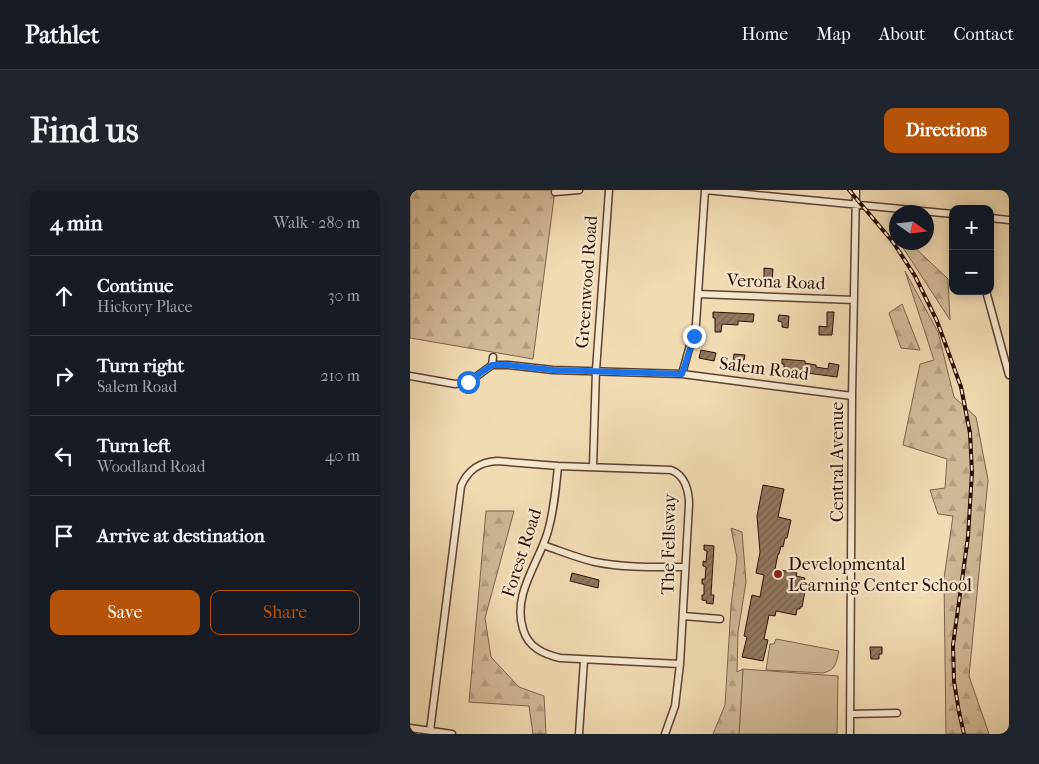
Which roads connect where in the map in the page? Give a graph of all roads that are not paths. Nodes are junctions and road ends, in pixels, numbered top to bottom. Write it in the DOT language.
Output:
graph roads {
  1 [pos="579,190"];
  2 [pos="609,190"];
  3 [pos="705,190"];
  4 [pos="856,190"];
  5 [pos="555,192"];
  6 [pos="855,204"];
  7 [pos="949,214"];
  8 [pos="994,218"];
  9 [pos="1009,220"];
  10 [pos="698,294"];
  11 [pos="987,295"];
  12 [pos="854,300"];
  13 [pos="493,357"];
  14 [pos="492,365"];
  15 [pos="596,370"];
  16 [pos="682,374"];
  17 [pos="410,376"];
  18 [pos="1009,376"];
  19 [pos="852,396"];
  20 [pos="558,466"];
  21 [pos="593,467"];
  22 [pos="543,545"];
  23 [pos="685,567"];
  24 [pos="683,616"];
  25 [pos="720,619"];
  26 [pos="584,660"];
  27 [pos="680,664"];
  28 [pos="897,713"];
  29 [pos="850,714"];
  30 [pos="410,728"];
  31 [pos="430,731"];
  32 [pos="452,734"];
  33 [pos="579,734"];
  34 [pos="665,734"];
  35 [pos="850,734"];
  1 -- 5 [label="street"];
  2 -- 15 [label="street, Greenwood Road"];
  3 -- 6 [label="street"];
  3 -- 10 [label="street"];
  4 -- 6 [label="street, Central Avenue"];
  6 -- 7 [label="street"];
  6 -- 12 [label="street, Central Avenue"];
  8 -- 9 [label="street"];
  10 -- 12 [label="street, Verona Road"];
  10 -- 16 [label="street"];
  11 -- 18 [label="street"];
  12 -- 19 [label="street, Central Avenue"];
  13 -- 14 [label="street"];
  14 -- 15 [label="street, Salem Road"];
  14 -- 17 [label="street"];
  15 -- 16 [label="street, Salem Road"];
  15 -- 21 [label="street, Greenwood Road"];
  16 -- 19 [label="street, Salem Road"];
  19 -- 29 [label="street, Central Avenue"];
  20 -- 21 [label="street, The Fellsway"];
  20 -- 22 [label="street, Forest Road"];
  20 -- 31 [label="street, The Fellsway"];
  21 -- 23 [label="street, The Fellsway"];
  22 -- 23 [label="street"];
  22 -- 26 [label="street, Forest Road"];
  23 -- 24 [label="street, The Fellsway"];
  24 -- 25 [label="street"];
  24 -- 27 [label="street, The Fellsway"];
  26 -- 27 [label="street, Forest Road"];
  26 -- 33 [label="street"];
  27 -- 34 [label="street, The Fellsway"];
  28 -- 29 [label="street"];
  29 -- 35 [label="street, Central Avenue"];
  30 -- 31 [label="street"];
  31 -- 32 [label="street"];
}
